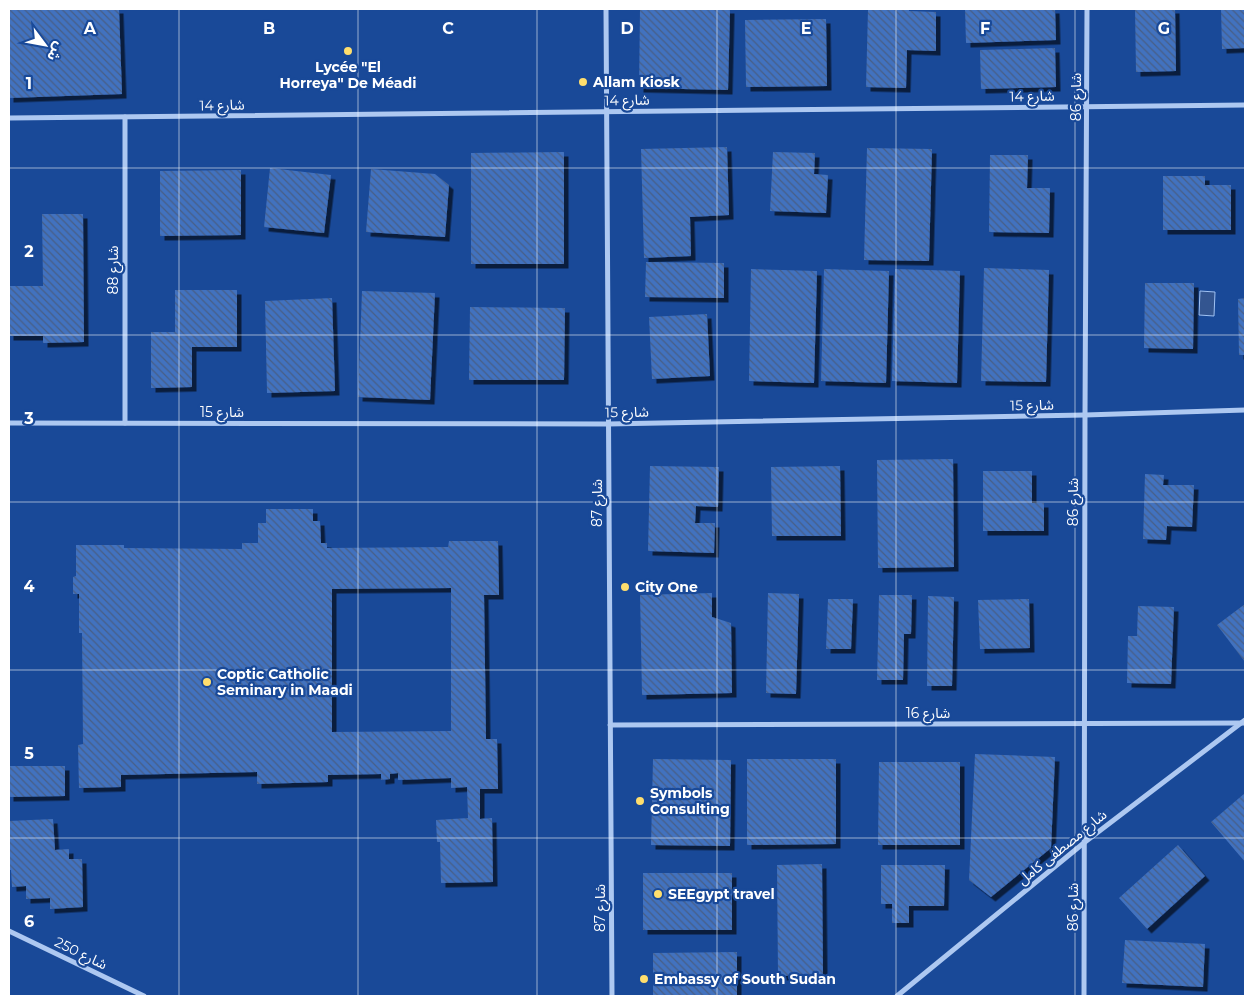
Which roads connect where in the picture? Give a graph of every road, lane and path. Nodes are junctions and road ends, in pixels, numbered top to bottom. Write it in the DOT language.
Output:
graph roads {
  1 [pos="606,9"];
  2 [pos="1088,9"];
  3 [pos="1245,105"];
  4 [pos="1087,107"];
  5 [pos="606,112"];
  6 [pos="125,117"];
  7 [pos="9,118"];
  8 [pos="1245,410"];
  9 [pos="1085,416"];
  10 [pos="9,422"];
  11 [pos="125,423"];
  12 [pos="608,424"];
  13 [pos="1244,722"];
  14 [pos="1084,724"];
  15 [pos="610,725"];
  16 [pos="1085,842"];
  17 [pos="9,931"];
  18 [pos="144,996"];
  19 [pos="612,996"];
  20 [pos="897,996"];
  21 [pos="1084,996"];
  1 -- 5 [label="street, شارع 87"];
  2 -- 4 [label="street, شارع 86"];
  3 -- 4 [label="street, شارع 14"];
  4 -- 5 [label="street, شارع 14"];
  4 -- 9 [label="street, شارع 86"];
  5 -- 6 [label="street, شارع 14"];
  5 -- 12 [label="street, شارع 87"];
  6 -- 7 [label="street, شارع 14"];
  6 -- 11 [label="street, شارع 88"];
  8 -- 9 [label="street, شارع 15"];
  9 -- 12 [label="street, شارع 15"];
  9 -- 14 [label="street, شارع 86"];
  10 -- 11 [label="street, شارع 15"];
  11 -- 12 [label="street, شارع 15"];
  12 -- 15 [label="street, شارع 87"];
  13 -- 14 [label="street, شارع 16"];
  13 -- 16 [label="street, شارع مصطفى كامل"];
  14 -- 15 [label="street, شارع 16"];
  14 -- 16 [label="street, شارع 86"];
  15 -- 19 [label="street, شارع 87"];
  16 -- 20 [label="street, شارع مصطفى كامل"];
  16 -- 21 [label="street, شارع 86"];
  17 -- 18 [label="street, شارع 250"];
}
